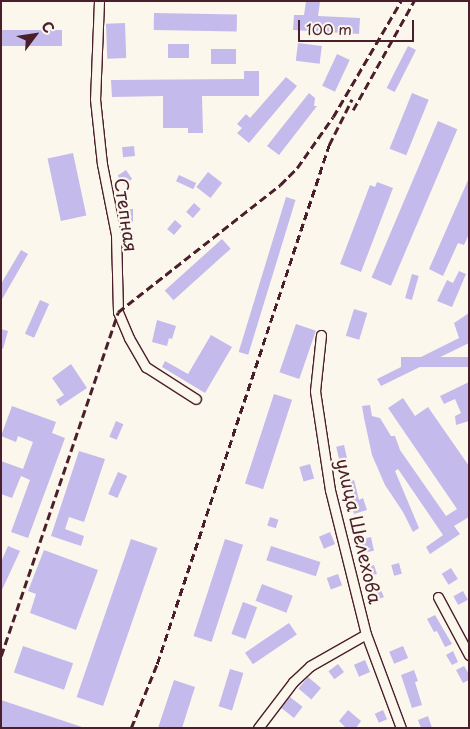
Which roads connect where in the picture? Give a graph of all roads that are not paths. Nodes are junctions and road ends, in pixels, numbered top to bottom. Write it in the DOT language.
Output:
graph roads {
  1 [pos="99,1"];
  2 [pos="321,335"];
  3 [pos="196,399"];
  4 [pos="438,597"];
  5 [pos="366,634"];
  6 [pos="469,655"];
  7 [pos="258,728"];
  8 [pos="401,728"];
  1 -- 3 [label="street, Степная"];
  2 -- 5 [label="street, улица Шелехова"];
  4 -- 6 [label="street"];
  5 -- 7 [label="street"];
  5 -- 8 [label="street, улица Шелехова"];
}
